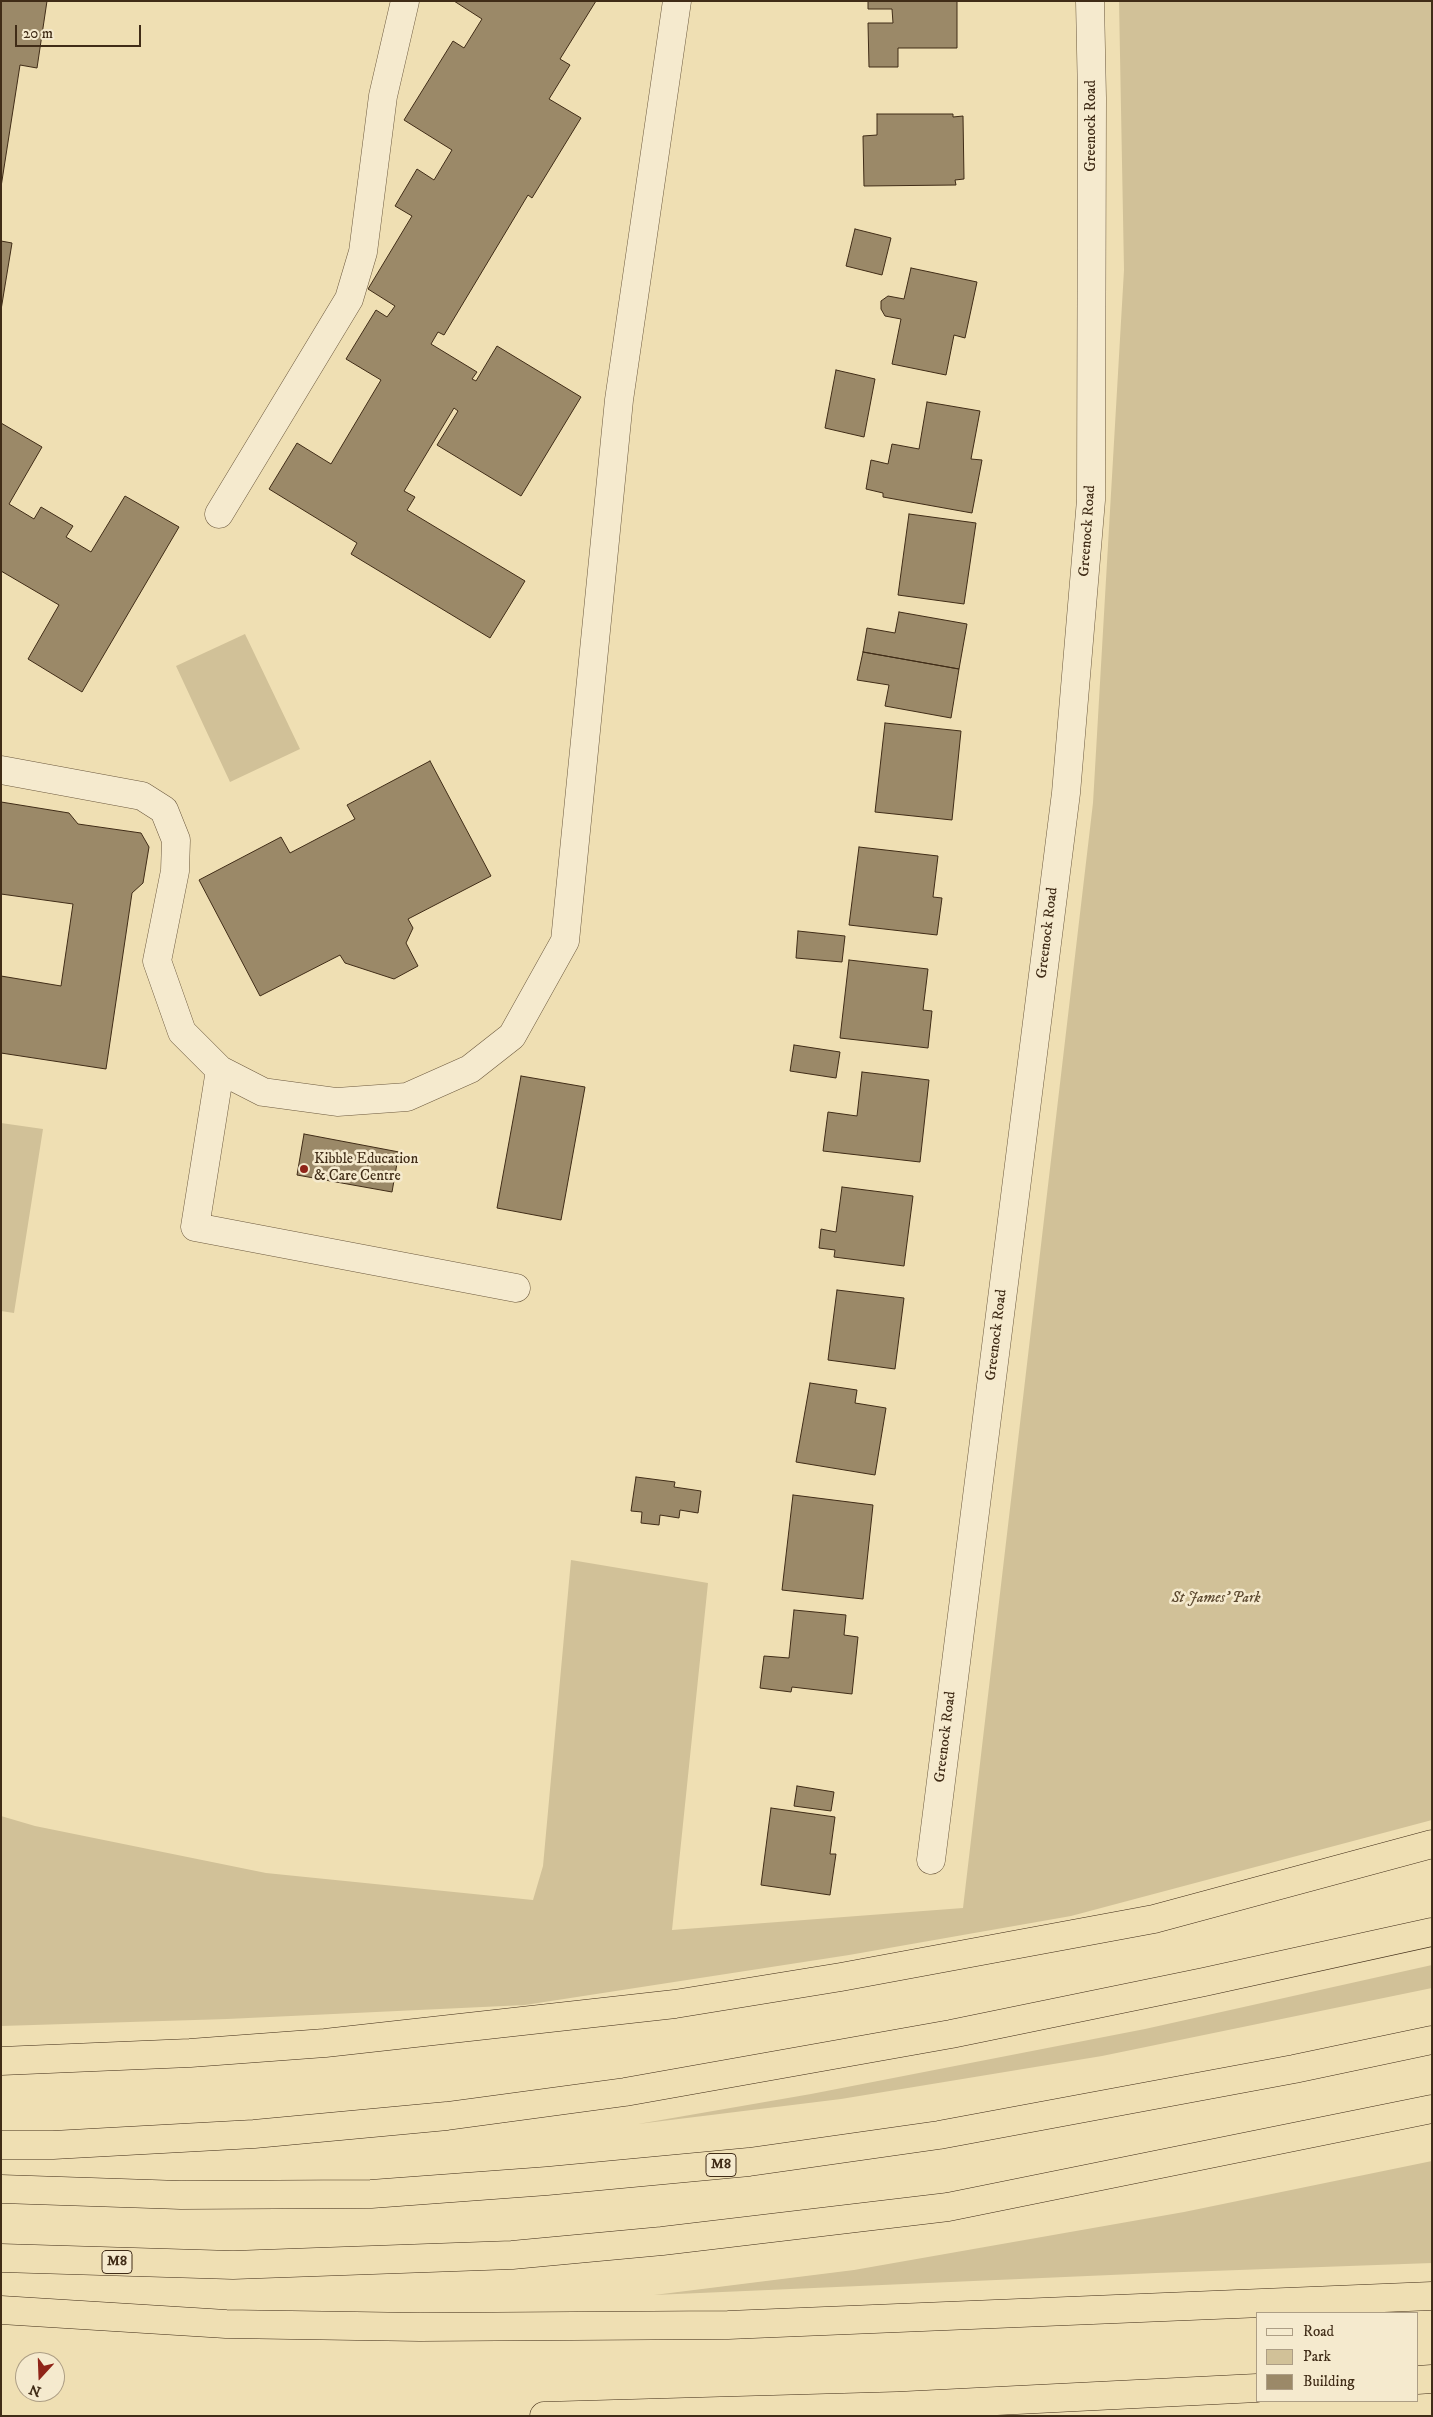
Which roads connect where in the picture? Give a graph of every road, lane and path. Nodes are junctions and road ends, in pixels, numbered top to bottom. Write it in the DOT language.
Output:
graph roads {
  1 [pos="405,1"];
  2 [pos="677,1"];
  3 [pos="1090,1"];
  4 [pos="219,514"];
  5 [pos="1,770"];
  6 [pos="220,1070"];
  7 [pos="516,1288"];
  8 [pos="1432,1844"];
  9 [pos="931,1860"];
  10 [pos="1432,1932"];
  11 [pos="1432,2040"];
  12 [pos="1,2061"];
  13 [pos="1432,2109"];
  14 [pos="1,2145"];
  15 [pos="1,2189"];
  16 [pos="1,2258"];
  17 [pos="1432,2296"];
  18 [pos="1,2310"];
  19 [pos="1432,2379"];
  20 [pos="1418,2380"];
  21 [pos="1256,2388"];
  22 [pos="544,2416"];
  1 -- 4 [label="street"];
  2 -- 6 [label="street"];
  3 -- 9 [label="street, Greenock Road"];
  5 -- 6 [label="street"];
  6 -- 7 [label="street"];
  8 -- 12 [label="highway"];
  10 -- 14 [label="highway"];
  11 -- 15 [label="highway, M8"];
  13 -- 16 [label="highway, M8"];
  17 -- 18 [label="highway"];
  19 -- 20 [label="highway"];
  21 -- 22 [label="highway"];
}
